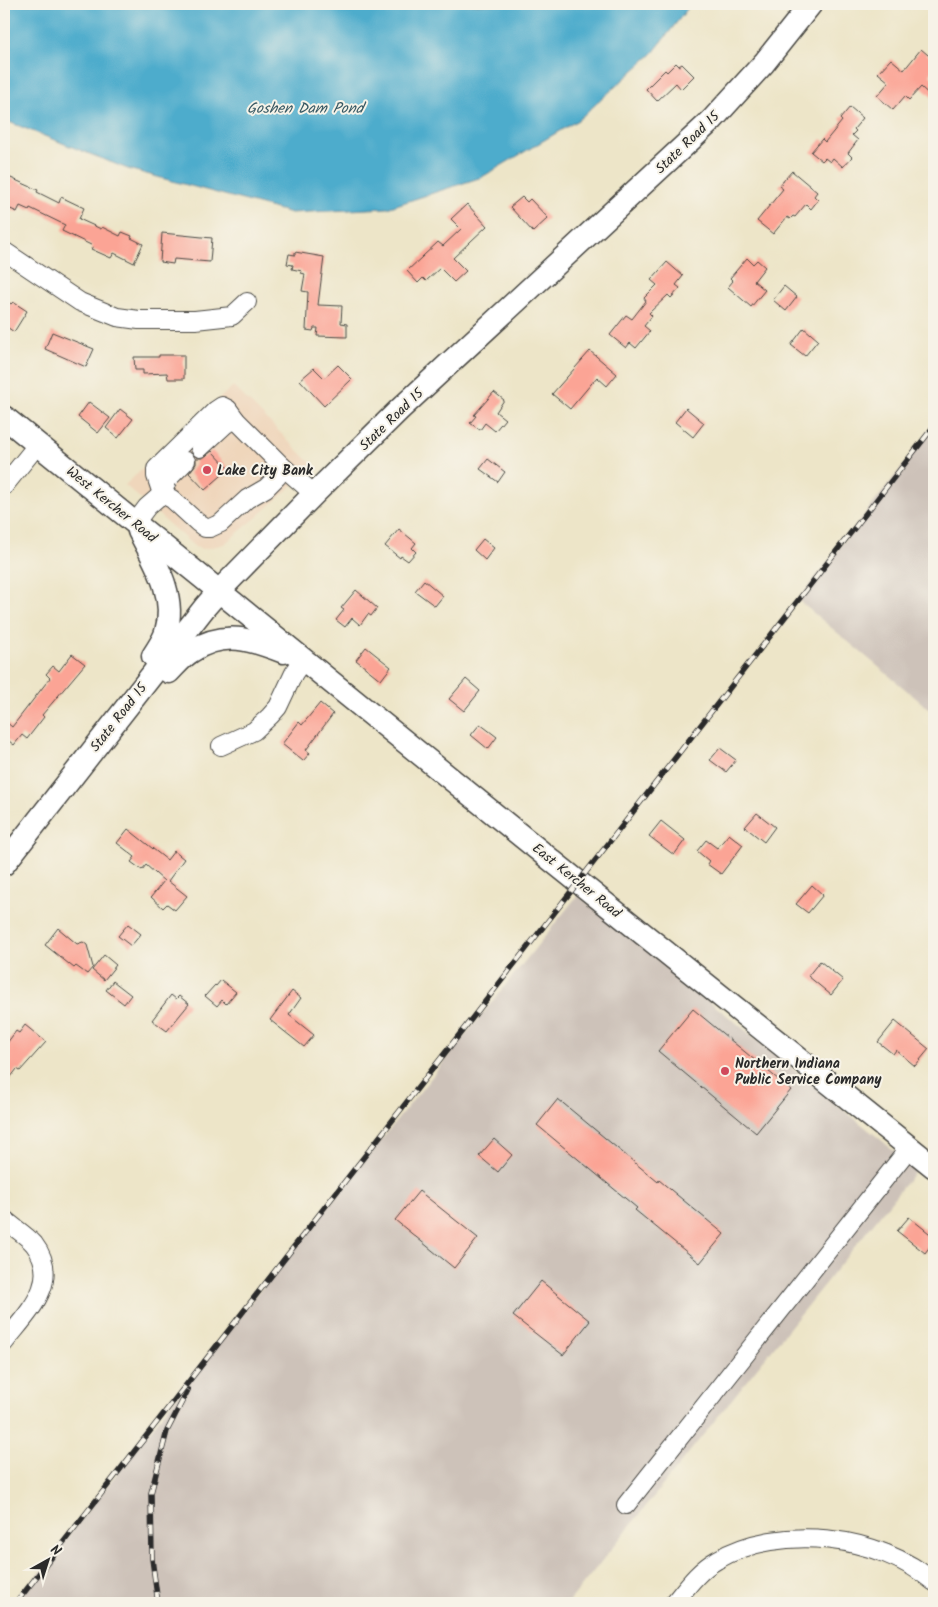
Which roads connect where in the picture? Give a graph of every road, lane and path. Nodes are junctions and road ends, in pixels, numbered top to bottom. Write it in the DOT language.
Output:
graph roads {
  1 [pos="811,4"];
  2 [pos="4,251"];
  3 [pos="247,302"];
  4 [pos="4,417"];
  5 [pos="236,420"];
  6 [pos="38,444"];
  7 [pos="200,448"];
  8 [pos="186,461"];
  9 [pos="282,466"];
  10 [pos="4,486"];
  11 [pos="162,494"];
  12 [pos="314,494"];
  13 [pos="135,523"];
  14 [pos="219,591"];
  15 [pos="304,659"];
  16 [pos="109,730"];
  17 [pos="221,746"];
  18 [pos="4,864"];
  19 [pos="910,1147"];
  20 [pos="934,1167"];
  21 [pos="4,1219"];
  22 [pos="4,1343"];
  23 [pos="626,1505"];
  24 [pos="934,1582"];
  25 [pos="674,1603"];
  1 -- 12 [label="main road, State Road 15"];
  2 -- 3 [label="street"];
  4 -- 6 [label="main road, West Kercher Road"];
  5 -- 7 [label="street"];
  5 -- 9 [label="street"];
  5 -- 11 [label="street"];
  6 -- 10 [label="street"];
  6 -- 13 [label="main road, West Kercher Road"];
  8 -- 11 [label="street"];
  9 -- 11 [label="street"];
  9 -- 12 [label="street"];
  11 -- 13 [label="street"];
  12 -- 14 [label="main road, State Road 15"];
  13 -- 14 [label="main road, West Kercher Road"];
  13 -- 16 [label="main road"];
  14 -- 15 [label="main road, East Kercher Road"];
  14 -- 16 [label="main road, State Road 15"];
  15 -- 16 [label="main road"];
  15 -- 17 [label="street"];
  15 -- 19 [label="main road, East Kercher Road"];
  16 -- 18 [label="main road, State Road 15"];
  19 -- 20 [label="main road, East Kercher Road"];
  19 -- 23 [label="street"];
  21 -- 22 [label="street"];
  24 -- 25 [label="street"];
}
